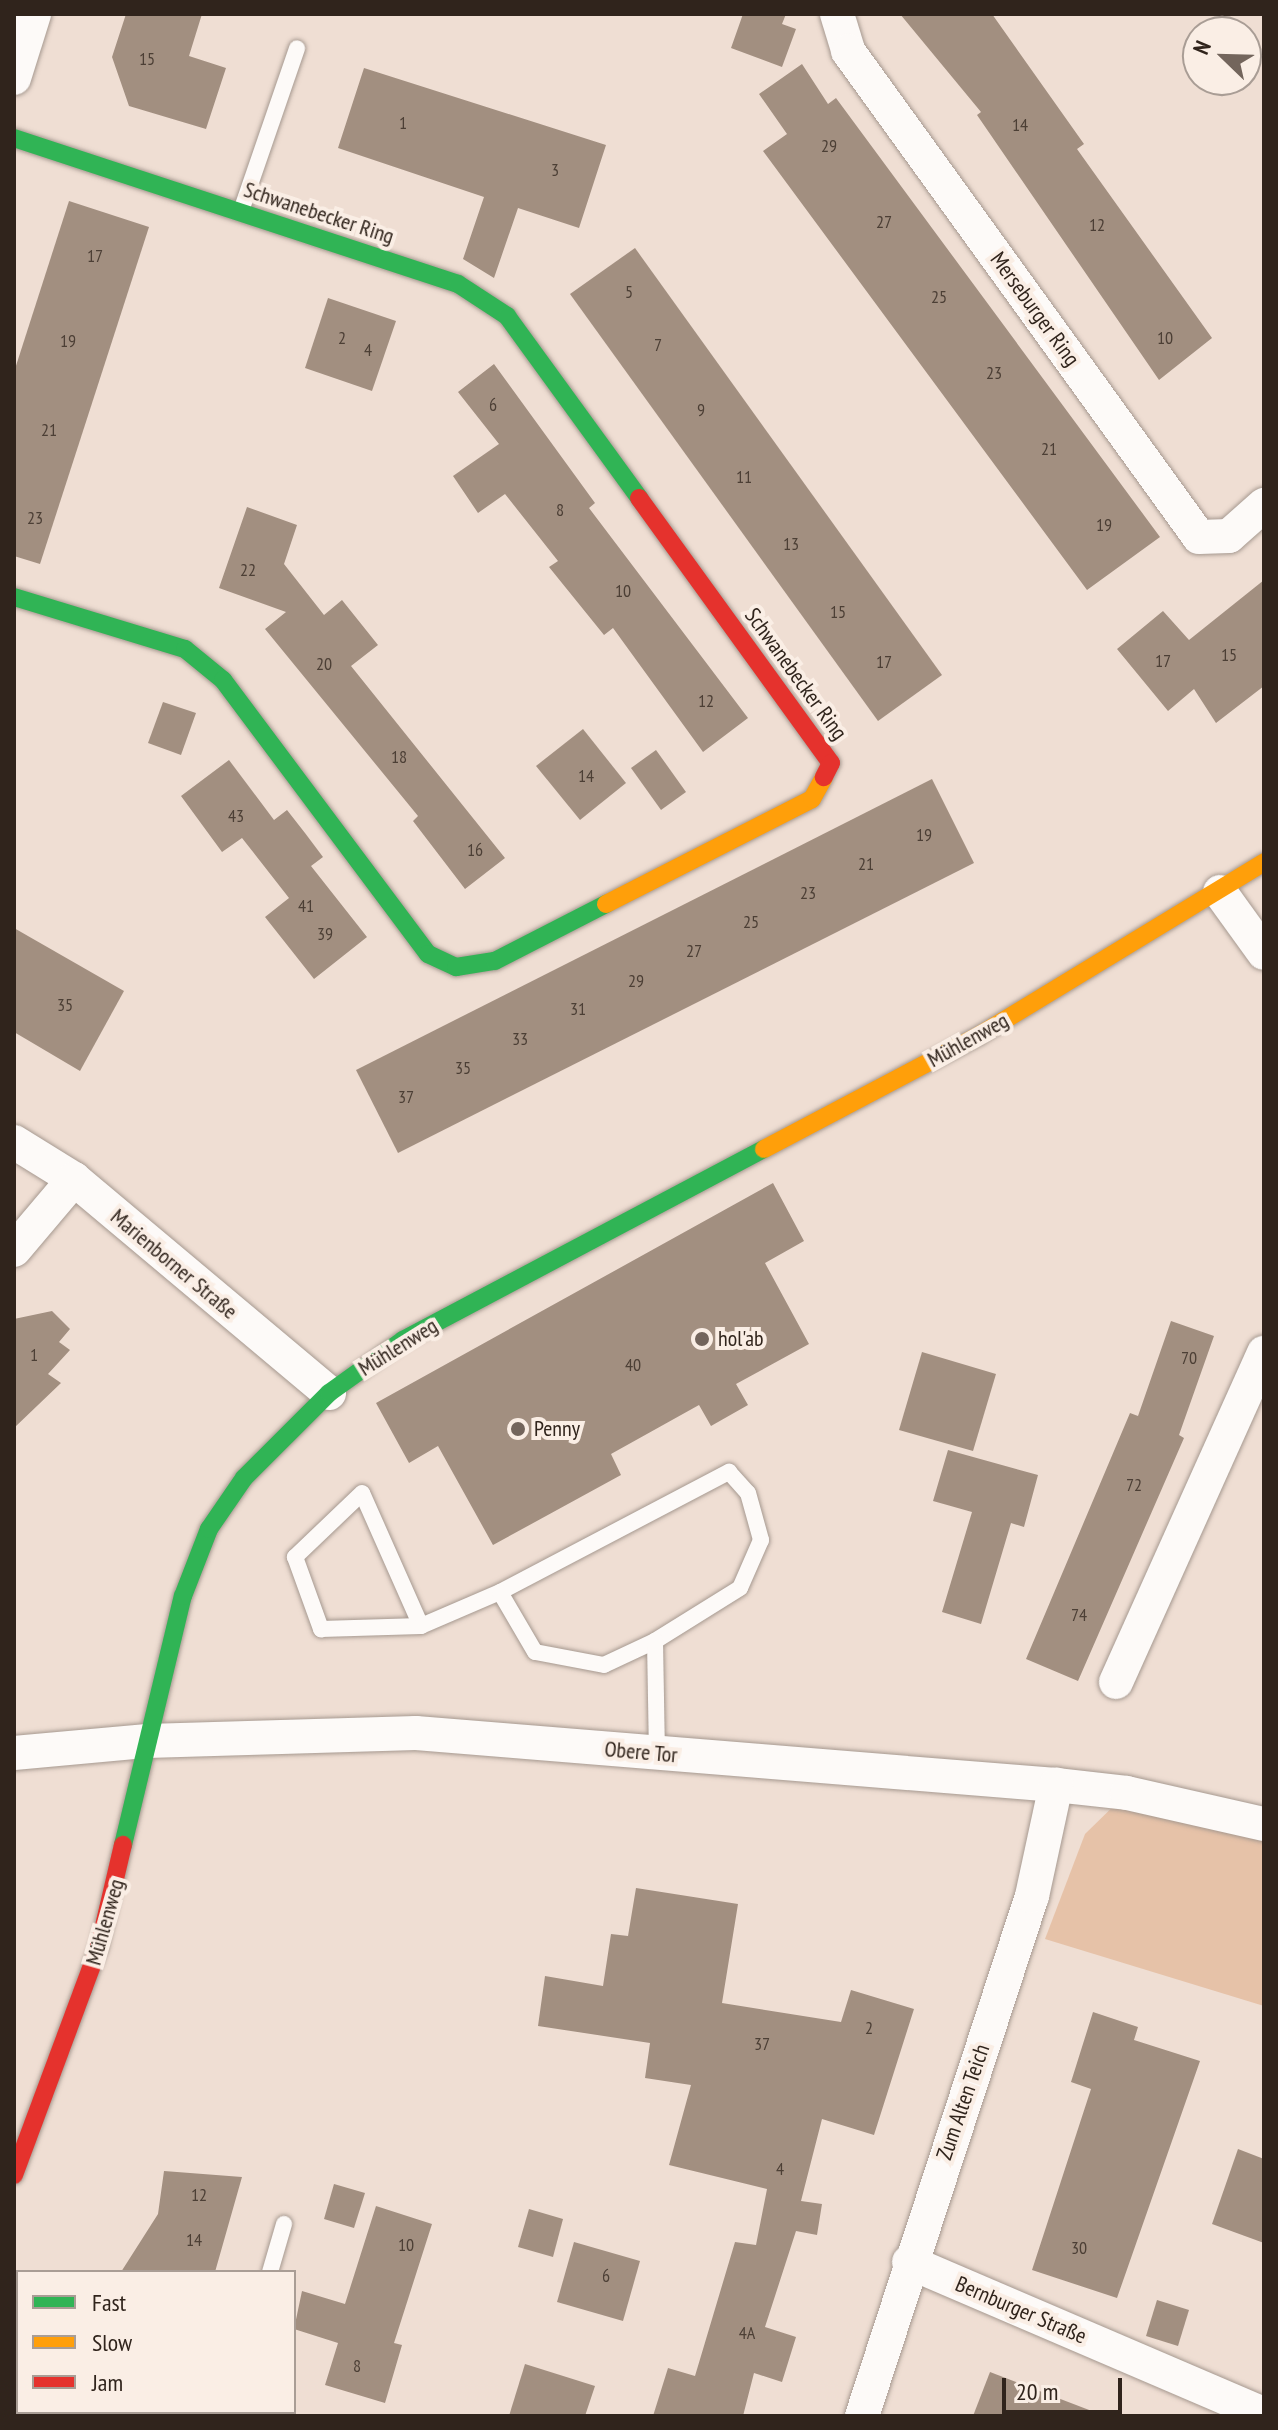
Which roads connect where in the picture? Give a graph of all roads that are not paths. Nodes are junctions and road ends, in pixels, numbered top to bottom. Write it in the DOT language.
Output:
graph roads {
  1 [pos="34,14"];
  2 [pos="837,14"];
  3 [pos="297,48"];
  4 [pos="14,78"];
  5 [pos="14,138"];
  6 [pos="241,212"];
  7 [pos="1264,505"];
  8 [pos="14,597"];
  9 [pos="1264,862"];
  10 [pos="1220,892"];
  11 [pos="1264,953"];
  12 [pos="14,1142"];
  13 [pos="74,1179"];
  14 [pos="14,1250"];
  15 [pos="1264,1353"];
  16 [pos="329,1393"];
  17 [pos="500,1592"];
  18 [pos="421,1626"];
  19 [pos="655,1641"];
  20 [pos="1116,1682"];
  21 [pos="147,1741"];
  22 [pos="14,1753"];
  23 [pos="657,1753"];
  24 [pos="1056,1785"];
  25 [pos="1264,1824"];
  26 [pos="14,2175"];
  27 [pos="284,2224"];
  28 [pos="909,2262"];
  29 [pos="271,2270"];
  30 [pos="1264,2414"];
  31 [pos="862,2416"];
  1 -- 4 [label="street"];
  2 -- 7 [label="street, Merseburger Ring"];
  3 -- 6 [label="lane"];
  5 -- 6 [label="street, Schwanebecker Ring"];
  6 -- 8 [label="street, Schwanebecker Ring"];
  9 -- 10 [label="street, Mühlenweg"];
  10 -- 11 [label="street"];
  10 -- 16 [label="street, Mühlenweg"];
  12 -- 13 [label="street, Marienborner Straße"];
  13 -- 14 [label="street"];
  13 -- 16 [label="street, Marienborner Straße"];
  15 -- 20 [label="street"];
  16 -- 21 [label="street, Mühlenweg"];
  17 -- 18 [label="lane"];
  17 -- 19 [label="lane"];
  17 -- 19 [label="lane"];
  18 -- 18 [label="lane"];
  19 -- 23 [label="lane"];
  21 -- 22 [label="street, Obere Tor"];
  21 -- 23 [label="street, Obere Tor"];
  21 -- 26 [label="street, Mühlenweg"];
  23 -- 24 [label="street, Obere Tor"];
  24 -- 25 [label="street, Obere Tor"];
  24 -- 28 [label="street, Zum Alten Teich"];
  27 -- 29 [label="lane"];
  28 -- 30 [label="street, Bernburger Straße"];
  28 -- 31 [label="street, Zum Alten Teich"];
}
